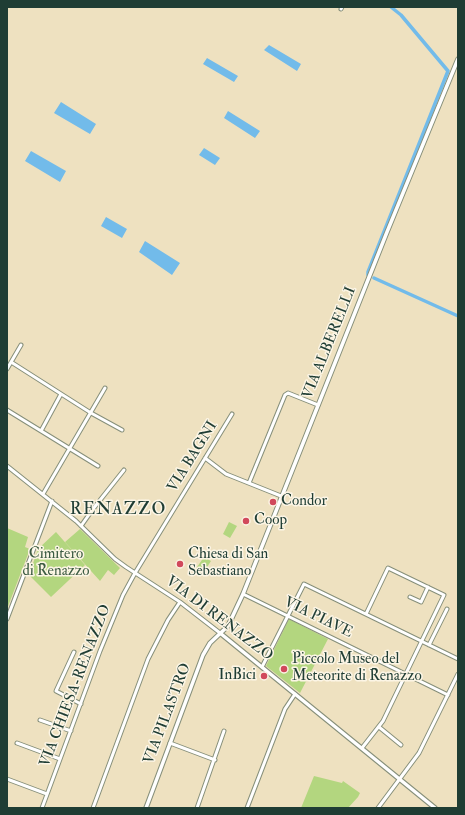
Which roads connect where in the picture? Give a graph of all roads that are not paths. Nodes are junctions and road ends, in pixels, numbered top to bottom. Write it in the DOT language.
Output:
graph roads {
  1 [pos="458,59"];
  2 [pos="21,345"];
  3 [pos="11,362"];
  4 [pos="7,369"];
  5 [pos="106,388"];
  6 [pos="60,394"];
  7 [pos="318,405"];
  8 [pos="7,410"];
  9 [pos="91,413"];
  10 [pos="232,414"];
  11 [pos="122,430"];
  12 [pos="41,431"];
  13 [pos="70,449"];
  14 [pos="205,458"];
  15 [pos="7,466"];
  16 [pos="98,466"];
  17 [pos="124,470"];
  18 [pos="249,483"];
  19 [pos="43,494"];
  20 [pos="282,496"];
  21 [pos="52,501"];
  22 [pos="81,526"];
  23 [pos="135,573"];
  24 [pos="428,587"];
  25 [pos="243,594"];
  26 [pos="410,597"];
  27 [pos="180,602"];
  28 [pos="447,608"];
  29 [pos="366,614"];
  30 [pos="288,616"];
  31 [pos="7,619"];
  32 [pos="220,633"];
  33 [pos="422,641"];
  34 [pos="429,645"];
  35 [pos="74,652"];
  36 [pos="458,659"];
  37 [pos="262,667"];
  38 [pos="406,674"];
  39 [pos="458,674"];
  40 [pos="453,685"];
  41 [pos="458,687"];
  42 [pos="295,694"];
  43 [pos="448,695"];
  44 [pos="81,704"];
  45 [pos="40,720"];
  46 [pos="379,727"];
  47 [pos="71,731"];
  48 [pos="224,731"];
  49 [pos="17,743"];
  50 [pos="170,744"];
  51 [pos="401,745"];
  52 [pos="362,748"];
  53 [pos="60,759"];
  54 [pos="215,760"];
  55 [pos="7,779"];
  56 [pos="399,779"];
  57 [pos="47,794"];
  58 [pos="42,808"];
  59 [pos="93,808"];
  60 [pos="146,808"];
  61 [pos="197,808"];
  62 [pos="247,808"];
  63 [pos="378,808"];
  64 [pos="435,808"];
  1 -- 7 [label="street, VIA ALBERELLI"];
  2 -- 3 [label="street"];
  3 -- 4 [label="street"];
  3 -- 6 [label="street"];
  5 -- 9 [label="street"];
  6 -- 9 [label="street"];
  6 -- 12 [label="street"];
  7 -- 18 [label="street"];
  7 -- 20 [label="street, VIA ALBERELLI"];
  8 -- 12 [label="street"];
  9 -- 11 [label="street"];
  9 -- 13 [label="street"];
  10 -- 14 [label="street, VIA BAGNI"];
  12 -- 13 [label="street"];
  13 -- 16 [label="street"];
  13 -- 19 [label="street"];
  14 -- 18 [label="street"];
  14 -- 23 [label="street, VIA BAGNI"];
  15 -- 19 [label="street, VIA DI RENAZZO"];
  17 -- 22 [label="street"];
  18 -- 20 [label="street"];
  19 -- 21 [label="street, VIA DI RENAZZO"];
  20 -- 25 [label="street, VIA ALBERELLI"];
  21 -- 22 [label="street, VIA DI RENAZZO"];
  21 -- 31 [label="street"];
  22 -- 23 [label="street, VIA DI RENAZZO"];
  23 -- 27 [label="street, VIA DI RENAZZO"];
  23 -- 44 [label="street, VIA CHIESA-RENAZZO"];
  24 -- 26 [label="street"];
  24 -- 29 [label="street"];
  24 -- 33 [label="street"];
  25 -- 30 [label="street, VIA PIAVE"];
  25 -- 32 [label="street, VIA ALBERELLI"];
  27 -- 32 [label="street, VIA DI RENAZZO"];
  27 -- 59 [label="street"];
  28 -- 34 [label="street"];
  29 -- 30 [label="street"];
  29 -- 33 [label="street"];
  30 -- 37 [label="street"];
  30 -- 38 [label="street, VIA PIAVE"];
  32 -- 37 [label="street, VIA DI RENAZZO"];
  32 -- 50 [label="street, VIA PILASTRO"];
  33 -- 34 [label="street"];
  33 -- 38 [label="street"];
  34 -- 36 [label="street"];
  35 -- 44 [label="street"];
  37 -- 42 [label="street, VIA DI RENAZZO"];
  38 -- 43 [label="street, VIA PIAVE"];
  38 -- 46 [label="street"];
  39 -- 40 [label="street"];
  40 -- 41 [label="street"];
  40 -- 43 [label="street"];
  42 -- 52 [label="street, VIA DI RENAZZO"];
  42 -- 62 [label="street"];
  43 -- 56 [label="street"];
  44 -- 47 [label="street, VIA CHIESA-RENAZZO"];
  45 -- 47 [label="street"];
  46 -- 51 [label="street"];
  46 -- 52 [label="street"];
  47 -- 53 [label="street, VIA CHIESA-RENAZZO"];
  48 -- 54 [label="street"];
  49 -- 53 [label="street"];
  50 -- 54 [label="street"];
  50 -- 60 [label="street, VIA PILASTRO"];
  52 -- 56 [label="street, VIA DI RENAZZO"];
  53 -- 57 [label="street, VIA CHIESA-RENAZZO"];
  54 -- 61 [label="street"];
  55 -- 57 [label="street"];
  56 -- 63 [label="street"];
  56 -- 64 [label="street, VIA DI RENAZZO"];
  57 -- 58 [label="street, VIA CHIESA-RENAZZO"];
}
